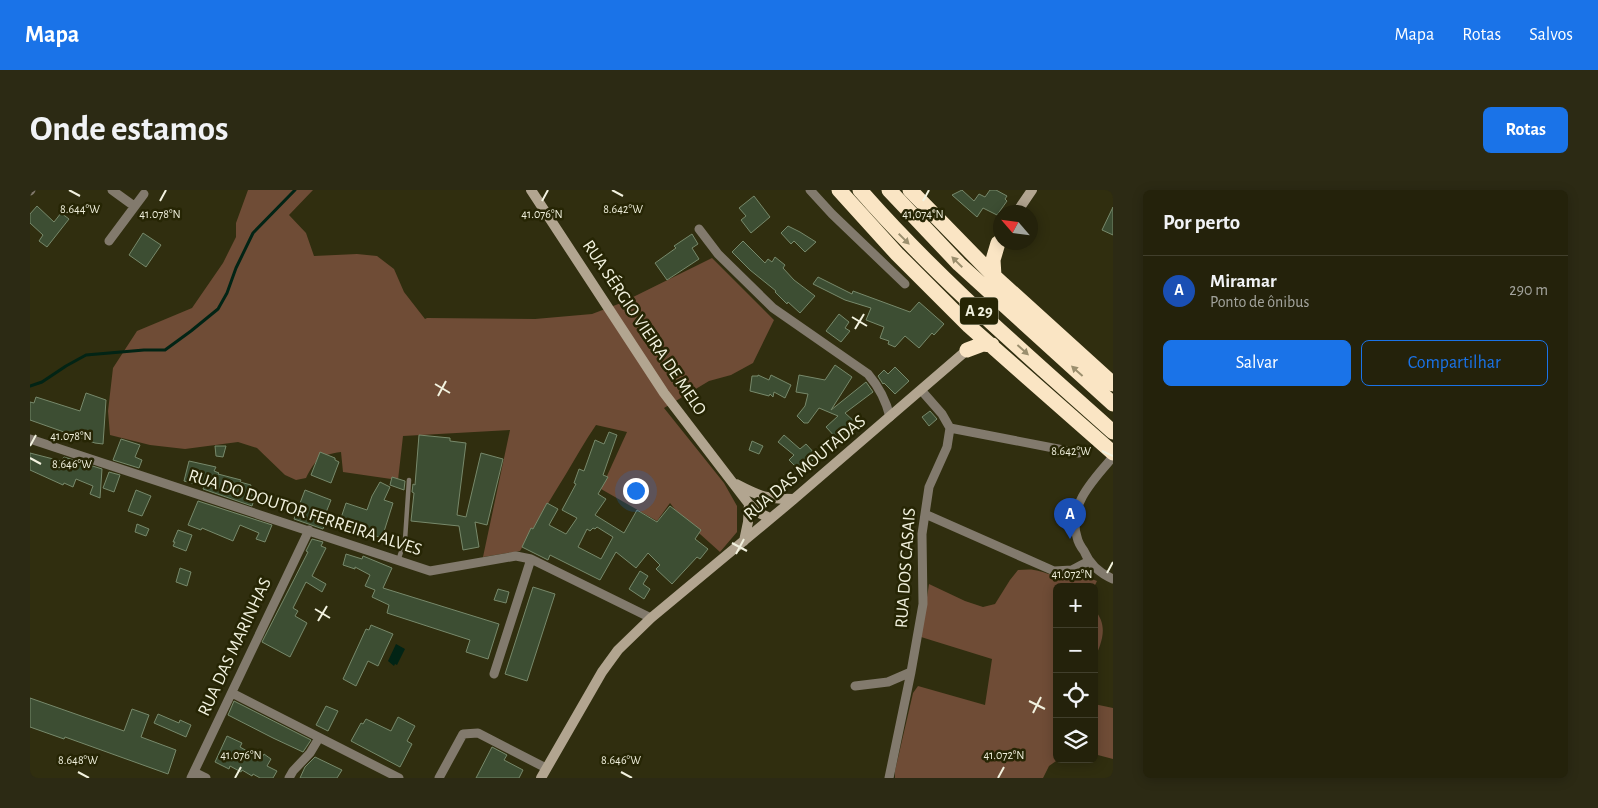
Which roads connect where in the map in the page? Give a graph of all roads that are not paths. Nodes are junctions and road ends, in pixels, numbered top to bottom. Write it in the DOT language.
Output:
graph roads {
  1 [pos="112,190"];
  2 [pos="532,190"];
  3 [pos="810,190"];
  4 [pos="839,190"];
  5 [pos="860,190"];
  6 [pos="889,190"];
  7 [pos="910,190"];
  8 [pos="1032,190"];
  9 [pos="144,194"];
  10 [pos="1022,205"];
  11 [pos="134,206"];
  12 [pos="698,229"];
  13 [pos="109,242"];
  14 [pos="993,245"];
  15 [pos="967,250"];
  16 [pos="996,250"];
  17 [pos="994,276"];
  18 [pos="905,284"];
  19 [pos="970,326"];
  20 [pos="992,345"];
  21 [pos="967,350"];
  22 [pos="1113,384"];
  23 [pos="921,390"];
  24 [pos="1113,404"];
  25 [pos="890,417"];
  26 [pos="950,428"];
  27 [pos="1109,429"];
  28 [pos="30,439"];
  29 [pos="1079,453"];
  30 [pos="1113,455"];
  31 [pos="409,480"];
  32 [pos="733,482"];
  33 [pos="759,496"];
  34 [pos="794,499"];
  35 [pos="749,504"];
  36 [pos="925,514"];
  37 [pos="770,518"];
  38 [pos="309,530"];
  39 [pos="744,541"];
  40 [pos="530,559"];
  41 [pos="398,560"];
  42 [pos="1088,561"];
  43 [pos="1113,579"];
  44 [pos="651,618"];
  45 [pos="911,672"];
  46 [pos="494,674"];
  47 [pos="855,686"];
  48 [pos="232,692"];
  49 [pos="319,738"];
  50 [pos="546,768"];
  51 [pos="193,775"];
  52 [pos="206,778"];
  53 [pos="289,778"];
  54 [pos="399,778"];
  55 [pos="439,778"];
  56 [pos="541,778"];
  57 [pos="889,778"];
  1 -- 11 [label="street"];
  2 -- 32 [label="main road, RUA SÉRGIO VIEIRA DE MELO"];
  3 -- 18 [label="street"];
  4 -- 19 [label="highway, A 29"];
  5 -- 27 [label="highway, A 29, one-way"];
  24 -- 6 [label="highway, A 29, one-way"];
  7 -- 15 [label="highway, A 29"];
  8 -- 10 [label="main road"];
  9 -- 11 [label="street"];
  11 -- 13 [label="street"];
  12 -- 25 [label="street"];
  14 -- 15 [label="highway"];
  15 -- 17 [label="highway, A 29"];
  16 -- 17 [label="highway"];
  17 -- 22 [label="highway, A 29"];
  19 -- 20 [label="highway, A 29"];
  19 -- 21 [label="highway"];
  20 -- 21 [label="highway"];
  20 -- 30 [label="highway, A 29"];
  21 -- 23 [label="main road, RUA DAS MOUTADAS"];
  23 -- 25 [label="main road, RUA DAS MOUTADAS"];
  23 -- 26 [label="street"];
  25 -- 34 [label="main road, RUA DAS MOUTADAS"];
  26 -- 29 [label="street"];
  26 -- 36 [label="street, RUA DOS CASAIS"];
  28 -- 38 [label="street, RUA DO DOUTOR FERREIRA ALVES"];
  30 -- 42 [label="street"];
  31 -- 41 [label="lane"];
  32 -- 33 [label="main road, RUA SÉRGIO VIEIRA DE MELO"];
  32 -- 35 [label="main road, RUA SÉRGIO VIEIRA DE MELO"];
  33 -- 34 [label="main road, RUA SÉRGIO VIEIRA DE MELO"];
  33 -- 37 [label="main road"];
  34 -- 37 [label="main road, RUA DAS MOUTADAS"];
  35 -- 37 [label="main road, RUA SÉRGIO VIEIRA DE MELO"];
  35 -- 39 [label="main road"];
  36 -- 42 [label="street"];
  36 -- 45 [label="street, RUA DOS CASAIS"];
  37 -- 39 [label="main road, RUA DAS MOUTADAS"];
  38 -- 41 [label="street, RUA DO DOUTOR FERREIRA ALVES"];
  38 -- 48 [label="street, RUA DAS MARINHAS"];
  39 -- 44 [label="main road, RUA DAS MOUTADAS"];
  40 -- 41 [label="street, RUA DO DOUTOR FERREIRA ALVES"];
  40 -- 44 [label="street, RUA DO DOUTOR FERREIRA ALVES"];
  40 -- 46 [label="street"];
  42 -- 43 [label="street"];
  44 -- 50 [label="main road, RUA DAS MOUTADAS"];
  45 -- 47 [label="street"];
  45 -- 57 [label="street, RUA DOS CASAIS"];
  48 -- 49 [label="street"];
  48 -- 51 [label="street, RUA DAS MARINHAS"];
  49 -- 53 [label="street"];
  49 -- 54 [label="street"];
  50 -- 55 [label="street"];
  50 -- 56 [label="main road, RUA DAS MOUTADAS"];
  51 -- 52 [label="street"];
}
